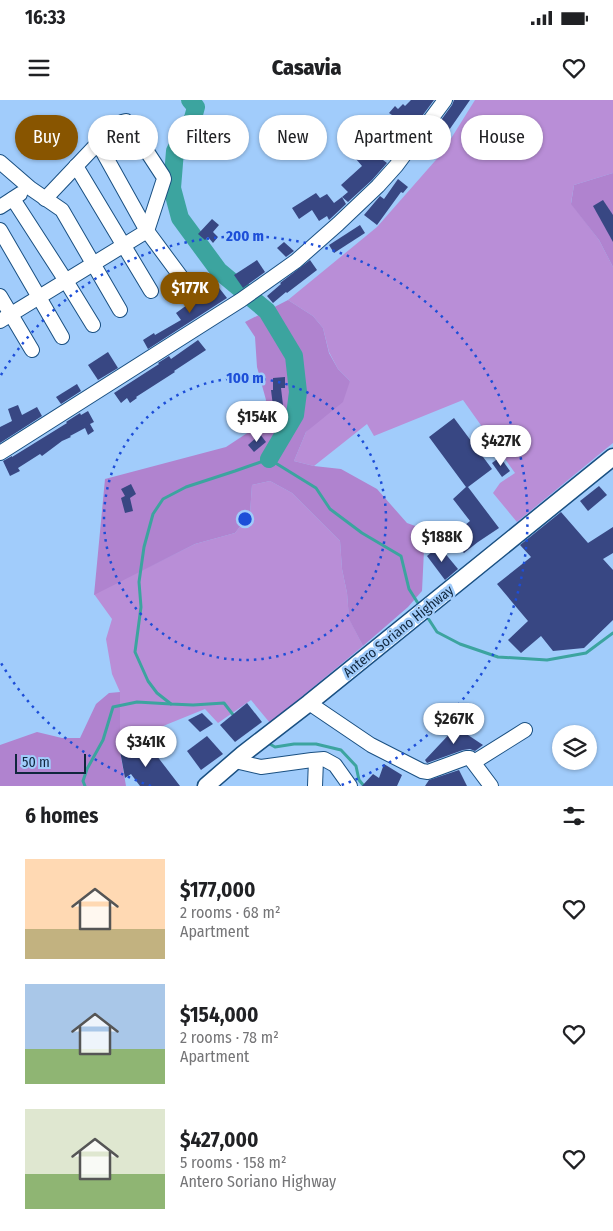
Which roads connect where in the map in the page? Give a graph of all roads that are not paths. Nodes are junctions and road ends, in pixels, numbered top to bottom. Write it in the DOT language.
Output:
graph roads {
  1 [pos="445,100"];
  2 [pos="88,153"];
  3 [pos="107,160"];
  4 [pos="153,160"];
  5 [pos="0,162"];
  6 [pos="76,166"];
  7 [pos="30,188"];
  8 [pos="13,199"];
  9 [pos="45,199"];
  10 [pos="0,207"];
  11 [pos="0,230"];
  12 [pos="147,231"];
  13 [pos="123,246"];
  14 [pos="93,264"];
  15 [pos="66,280"];
  16 [pos="184,281"];
  17 [pos="151,292"];
  18 [pos="0,296"];
  19 [pos="39,297"];
  20 [pos="120,310"];
  21 [pos="5,318"];
  22 [pos="93,325"];
  23 [pos="62,337"];
  24 [pos="32,350"];
  25 [pos="0,453"];
  26 [pos="613,457"];
  27 [pos="309,703"];
  28 [pos="525,730"];
  29 [pos="235,760"];
  30 [pos="316,760"];
  31 [pos="474,762"];
  32 [pos="206,786"];
  33 [pos="315,786"];
  34 [pos="350,786"];
  35 [pos="491,786"];
  1 -- 25 [label="street"];
  2 -- 6 [label="street"];
  3 -- 12 [label="street"];
  4 -- 12 [label="street"];
  5 -- 7 [label="street"];
  6 -- 9 [label="street"];
  6 -- 13 [label="street"];
  7 -- 8 [label="street"];
  7 -- 9 [label="street"];
  8 -- 10 [label="street"];
  8 -- 15 [label="street"];
  9 -- 14 [label="street"];
  11 -- 19 [label="street"];
  12 -- 13 [label="street"];
  12 -- 16 [label="street"];
  13 -- 14 [label="street"];
  13 -- 17 [label="street"];
  14 -- 15 [label="street"];
  14 -- 20 [label="street"];
  15 -- 19 [label="street"];
  15 -- 22 [label="street"];
  18 -- 21 [label="street"];
  19 -- 21 [label="street"];
  19 -- 23 [label="street"];
  21 -- 24 [label="street"];
  26 -- 27 [label="main road, Antero Soriano Highway"];
  27 -- 29 [label="main road, Antero Soriano Highway"];
  27 -- 31 [label="street"];
  28 -- 31 [label="street"];
  29 -- 30 [label="street"];
  29 -- 32 [label="main road, Antero Soriano Highway"];
  30 -- 33 [label="street"];
  30 -- 34 [label="street"];
  31 -- 35 [label="street"];
}
